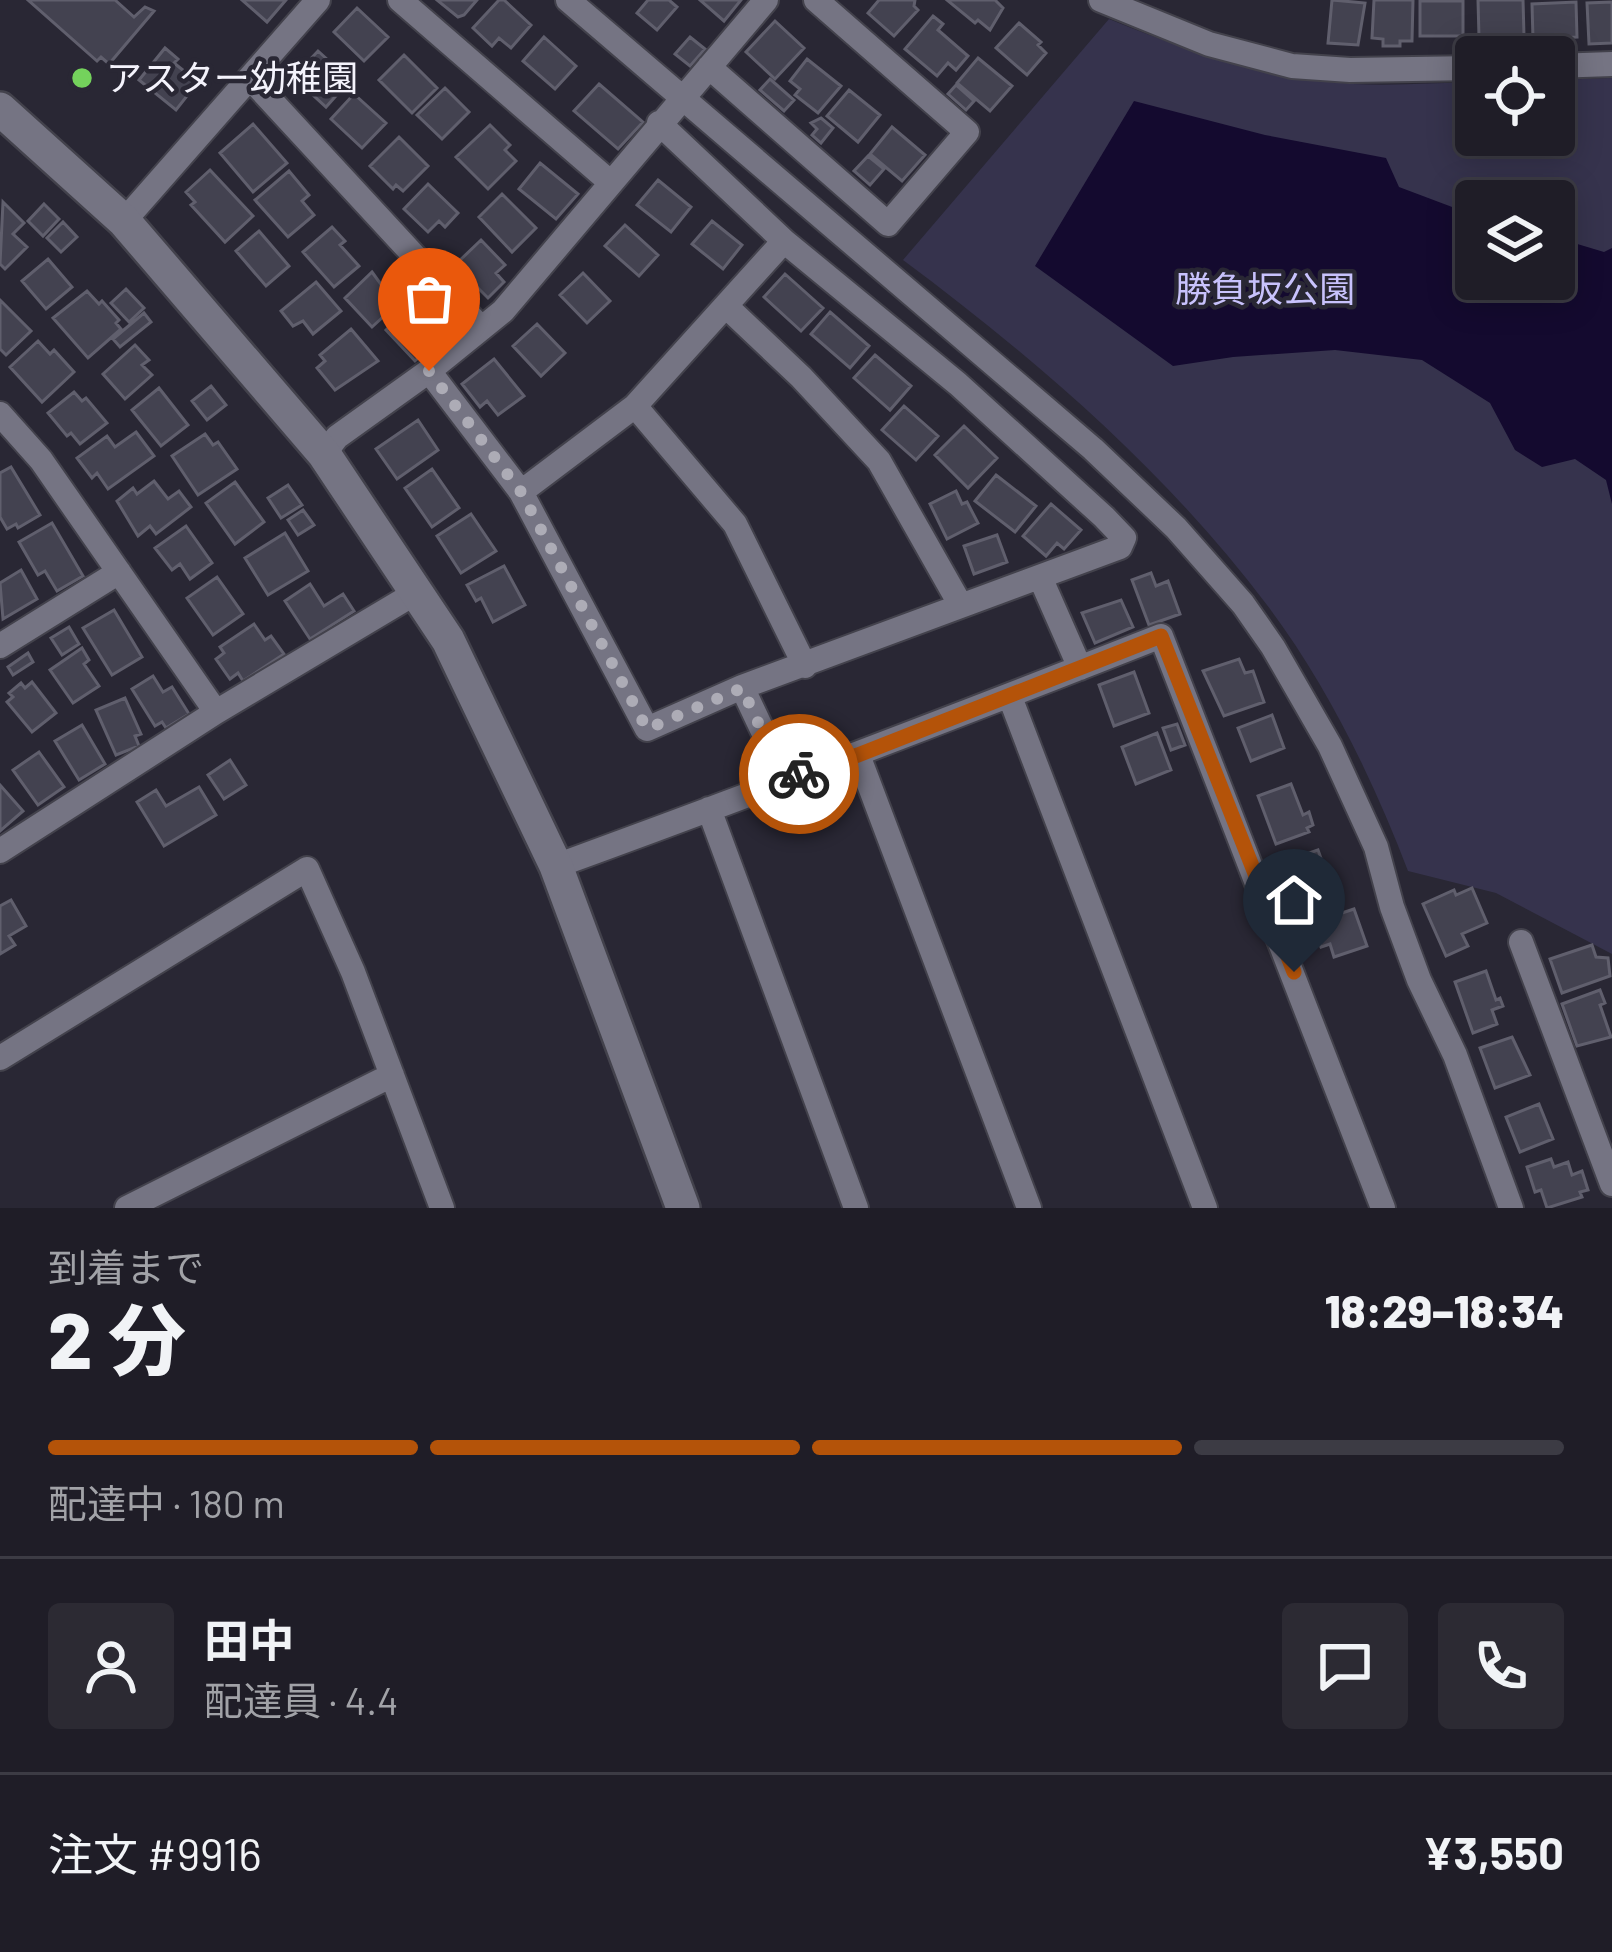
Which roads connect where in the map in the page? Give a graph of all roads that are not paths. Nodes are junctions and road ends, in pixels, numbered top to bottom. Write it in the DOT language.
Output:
graph roads {
  1 [pos="317,0"];
  2 [pos="400,0"];
  3 [pos="568,0"];
  4 [pos="766,0"];
  5 [pos="816,0"];
  6 [pos="1101,0"];
  7 [pos="1612,64"];
  8 [pos="1575,65"];
  9 [pos="709,67"];
  10 [pos="1455,68"];
  11 [pos="251,79"];
  12 [pos="682,98"];
  13 [pos="0,109"];
  14 [pos="659,123"];
  15 [pos="610,182"];
  16 [pos="124,221"];
  17 [pos="784,241"];
  18 [pos="727,307"];
  19 [pos="480,327"];
  20 [pos="429,371"];
  21 [pos="635,406"];
  22 [pos="5,427"];
  23 [pos="324,454"];
  24 [pos="521,492"];
  25 [pos="119,572"];
  26 [pos="1040,577"];
  27 [pos="417,592"];
  28 [pos="960,604"];
  29 [pos="0,646"];
  30 [pos="805,666"];
  31 [pos="1080,668"];
  32 [pos="742,688"];
  33 [pos="1010,697"];
  34 [pos="216,712"];
  35 [pos="858,755"];
  36 [pos="784,778"];
  37 [pos="709,809"];
  38 [pos="0,851"];
  39 [pos="556,866"];
  40 [pos="1522,942"];
  41 [pos="0,1058"];
  42 [pos="392,1075"];
  43 [pos="1612,1184"];
  44 [pos="128,1208"];
  45 [pos="442,1208"];
  46 [pos="683,1208"];
  47 [pos="856,1208"];
  48 [pos="1029,1208"];
  49 [pos="1205,1208"];
  50 [pos="1383,1208"];
  51 [pos="1511,1208"];
  1 -- 11 [label="street"];
  2 -- 15 [label="street"];
  3 -- 12 [label="street"];
  4 -- 9 [label="street"];
  5 -- 9 [label="street"];
  6 -- 10 [label="street"];
  7 -- 8 [label="street"];
  9 -- 12 [label="street"];
  11 -- 16 [label="street"];
  11 -- 19 [label="street"];
  12 -- 14 [label="street"];
  12 -- 51 [label="street"];
  13 -- 16 [label="street"];
  14 -- 15 [label="street"];
  14 -- 17 [label="street"];
  15 -- 19 [label="street"];
  16 -- 23 [label="street"];
  17 -- 18 [label="street"];
  17 -- 26 [label="street"];
  18 -- 21 [label="street"];
  18 -- 28 [label="street"];
  19 -- 20 [label="street"];
  20 -- 23 [label="street"];
  20 -- 24 [label="street"];
  21 -- 24 [label="street"];
  21 -- 30 [label="street"];
  22 -- 25 [label="street"];
  23 -- 27 [label="street"];
  24 -- 32 [label="street"];
  25 -- 29 [label="street"];
  25 -- 34 [label="street"];
  26 -- 28 [label="street"];
  26 -- 31 [label="street"];
  27 -- 34 [label="street"];
  27 -- 39 [label="street"];
  28 -- 30 [label="street"];
  30 -- 32 [label="street"];
  31 -- 33 [label="street"];
  31 -- 50 [label="street"];
  32 -- 36 [label="street"];
  33 -- 35 [label="street"];
  33 -- 49 [label="street"];
  34 -- 38 [label="street"];
  35 -- 36 [label="street"];
  35 -- 48 [label="street"];
  36 -- 37 [label="street"];
  37 -- 39 [label="street"];
  37 -- 47 [label="street"];
  39 -- 46 [label="street"];
  40 -- 43 [label="street"];
  41 -- 42 [label="street"];
  42 -- 44 [label="street"];
  42 -- 45 [label="street"];
}
